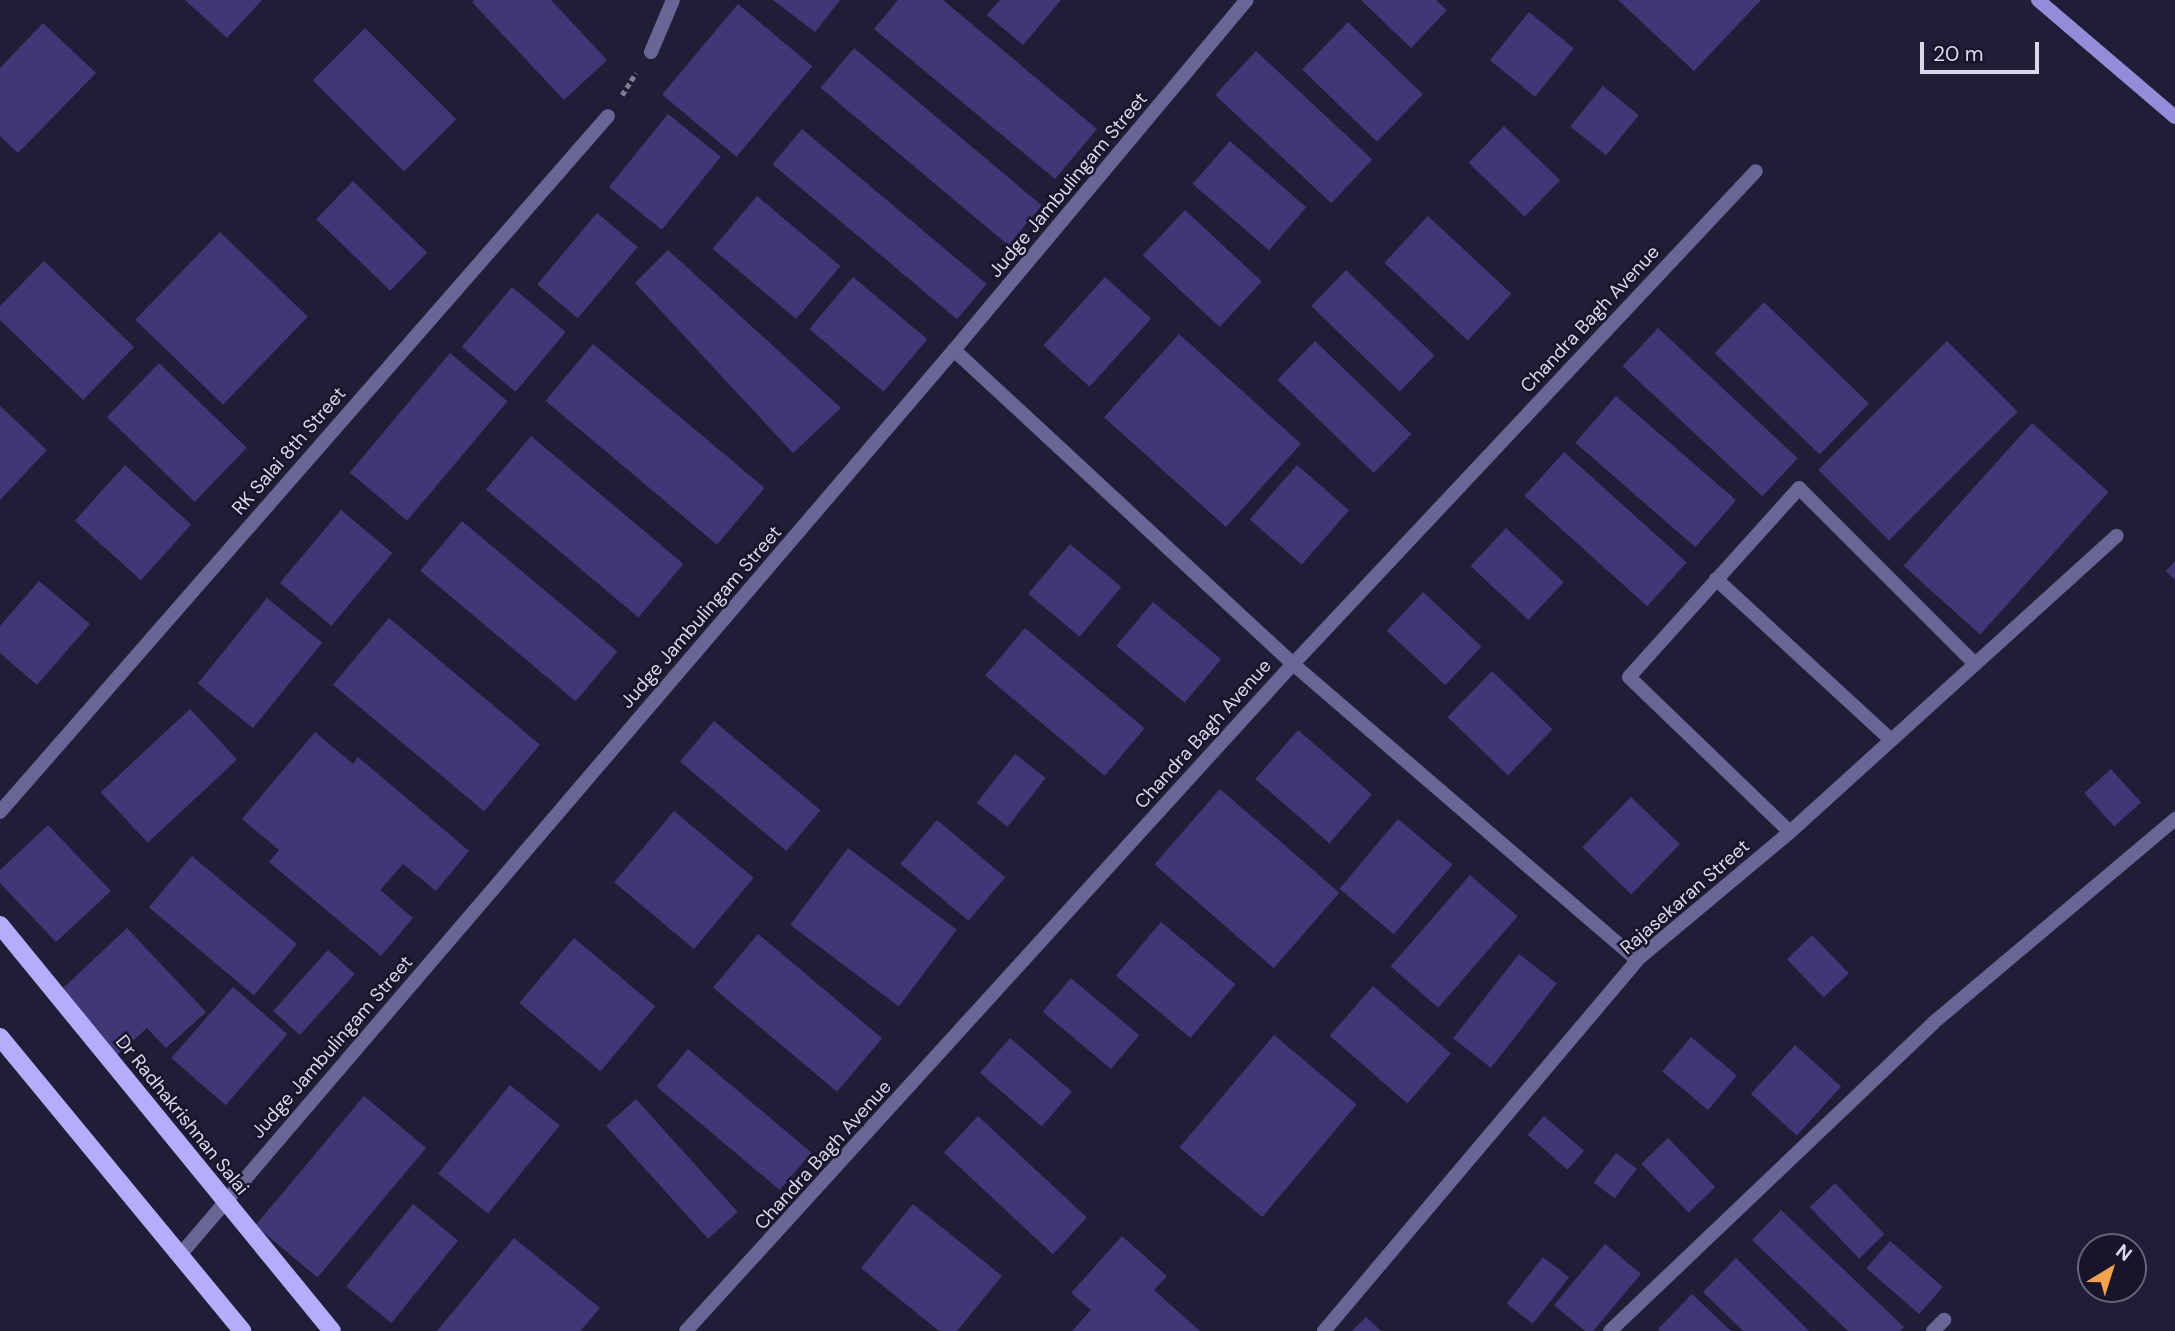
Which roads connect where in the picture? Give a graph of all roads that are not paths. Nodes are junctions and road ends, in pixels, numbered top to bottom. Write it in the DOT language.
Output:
graph roads {
  1 [pos="673,0"];
  2 [pos="1247,0"];
  3 [pos="2038,0"];
  4 [pos="650,52"];
  5 [pos="608,116"];
  6 [pos="2175,117"];
  7 [pos="1756,171"];
  8 [pos="954,350"];
  9 [pos="2117,536"];
  10 [pos="1716,579"];
  11 [pos="1293,664"];
  12 [pos="1975,664"];
  13 [pos="1891,740"];
  14 [pos="0,812"];
  15 [pos="2175,819"];
  16 [pos="1790,832"];
  17 [pos="0,925"];
  18 [pos="1637,960"];
  19 [pos="0,1037"];
  20 [pos="226,1201"];
  21 [pos="180,1255"];
  22 [pos="1944,1320"];
  23 [pos="242,1331"];
  24 [pos="332,1331"];
  25 [pos="686,1331"];
  26 [pos="1324,1331"];
  27 [pos="1610,1331"];
  28 [pos="1933,1331"];
  1 -- 4 [label="street"];
  2 -- 8 [label="street, Judge Jambulingam Street"];
  3 -- 6 [label="street"];
  5 -- 14 [label="street, RK Salai 8th Street"];
  7 -- 11 [label="street, Chandra Bagh Avenue"];
  8 -- 11 [label="street"];
  8 -- 20 [label="street, Judge Jambulingam Street"];
  9 -- 12 [label="street, Rajasekaran Street"];
  10 -- 12 [label="street"];
  10 -- 13 [label="street"];
  10 -- 16 [label="street"];
  11 -- 18 [label="street"];
  11 -- 25 [label="street, Chandra Bagh Avenue"];
  12 -- 13 [label="street, Rajasekaran Street"];
  13 -- 16 [label="street, Rajasekaran Street"];
  15 -- 27 [label="street"];
  16 -- 18 [label="street, Rajasekaran Street"];
  17 -- 20 [label="main road, Dr Radhakrishnan Salai"];
  18 -- 26 [label="street, Rajasekaran Street"];
  19 -- 21 [label="main road"];
  20 -- 21 [label="street, Judge Jambulingam Street"];
  20 -- 24 [label="main road, Dr Radhakrishnan Salai"];
  21 -- 23 [label="main road"];
  22 -- 28 [label="street"];
}
